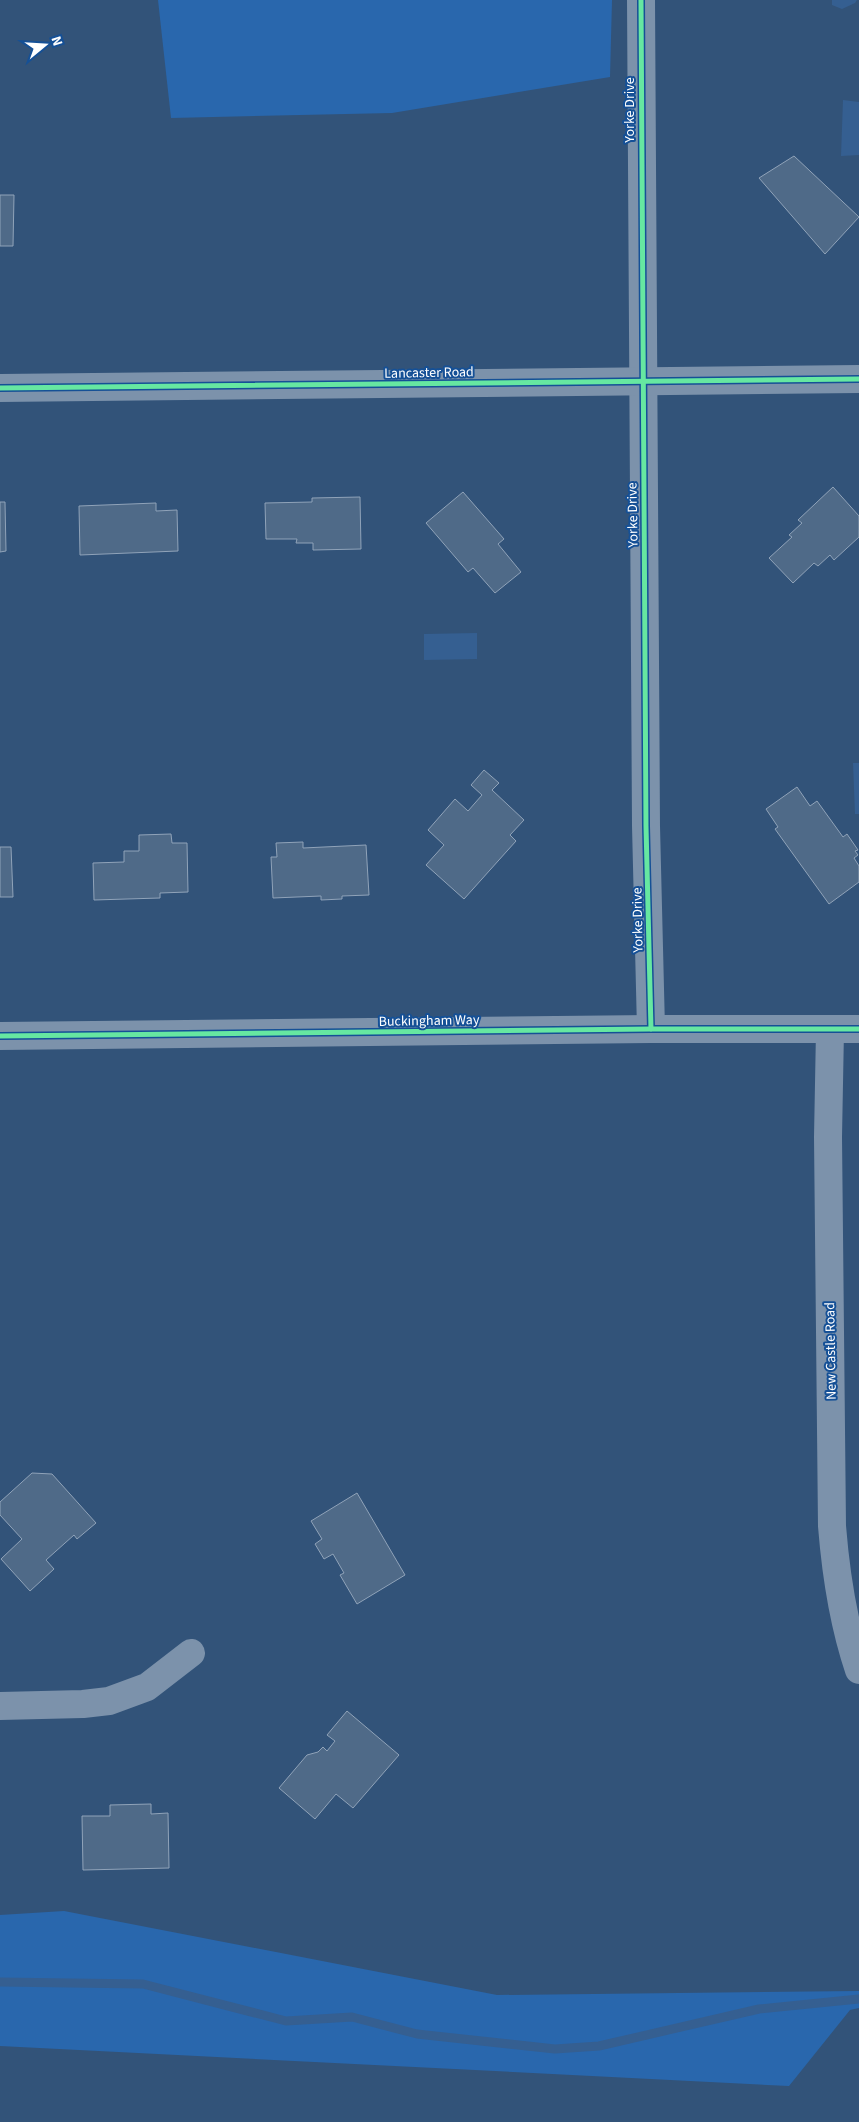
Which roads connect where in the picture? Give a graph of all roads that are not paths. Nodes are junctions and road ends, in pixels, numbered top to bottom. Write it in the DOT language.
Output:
graph roads {
  1 [pos="641,0"];
  2 [pos="859,379"];
  3 [pos="642,381"];
  4 [pos="0,388"];
  5 [pos="651,1029"];
  6 [pos="859,1029"];
  7 [pos="830,1030"];
  8 [pos="0,1036"];
  9 [pos="191,1652"];
  10 [pos="859,1670"];
  11 [pos="0,1706"];
  1 -- 3 [label="street, Yorke Drive"];
  2 -- 3 [label="street, Lancaster Road"];
  3 -- 4 [label="street, Lancaster Road"];
  3 -- 5 [label="street, Yorke Drive"];
  5 -- 7 [label="street, Buckingham Way"];
  5 -- 8 [label="street, Buckingham Way"];
  6 -- 7 [label="street, Buckingham Way"];
  7 -- 10 [label="street, New Castle Road"];
  9 -- 11 [label="street"];
}
